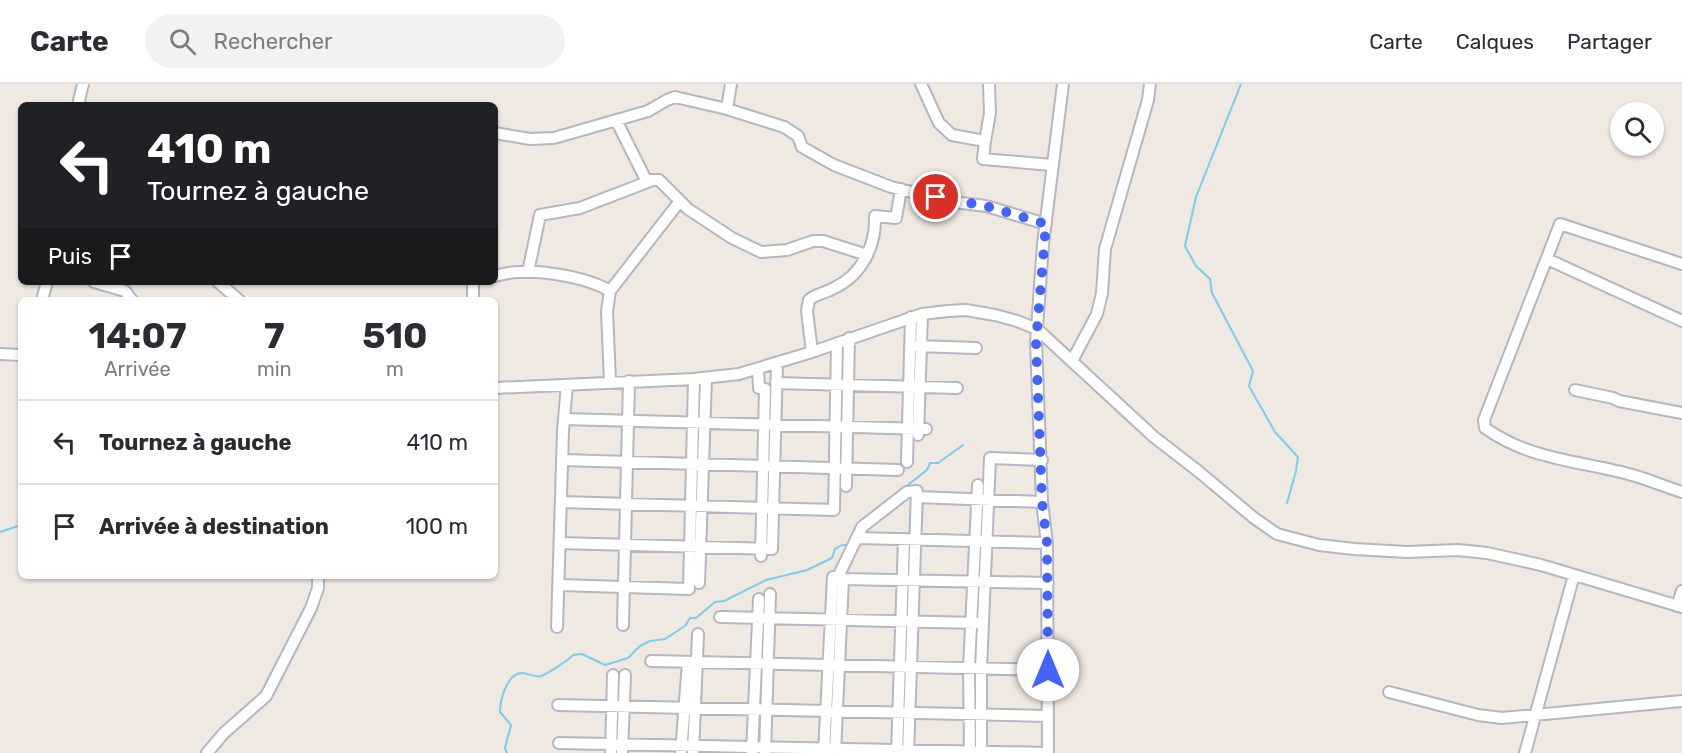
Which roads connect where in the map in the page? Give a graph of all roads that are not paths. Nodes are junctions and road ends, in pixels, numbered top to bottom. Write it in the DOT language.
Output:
graph roads {
  1 [pos="82,84"];
  2 [pos="731,84"];
  3 [pos="921,84"];
  4 [pos="989,84"];
  5 [pos="1063,84"];
  6 [pos="1150,84"];
  7 [pos="79,102"];
  8 [pos="727,110"];
  9 [pos="616,120"];
  10 [pos="498,134"];
  11 [pos="985,141"];
  12 [pos="1052,165"];
  13 [pos="650,181"];
  14 [pos="901,189"];
  15 [pos="680,201"];
  16 [pos="1046,224"];
  17 [pos="867,255"];
  18 [pos="1547,259"];
  19 [pos="1682,264"];
  20 [pos="528,272"];
  21 [pos="498,275"];
  22 [pos="104,285"];
  23 [pos="222,285"];
  24 [pos="610,291"];
  25 [pos="130,297"];
  26 [pos="236,297"];
  27 [pos="916,316"];
  28 [pos="1682,321"];
  29 [pos="1037,329"];
  30 [pos="849,338"];
  31 [pos="837,343"];
  32 [pos="915,346"];
  33 [pos="976,348"];
  34 [pos="812,352"];
  35 [pos="0,354"];
  36 [pos="18,355"];
  37 [pos="1072,361"];
  38 [pos="777,363"];
  39 [pos="758,369"];
  40 [pos="700,379"];
  41 [pos="629,381"];
  42 [pos="610,382"];
  43 [pos="776,383"];
  44 [pos="567,385"];
  45 [pos="836,385"];
  46 [pos="848,385"];
  47 [pos="914,387"];
  48 [pos="498,388"];
  49 [pos="957,388"];
  50 [pos="1575,390"];
  51 [pos="1682,414"];
  52 [pos="564,419"];
  53 [pos="628,421"];
  54 [pos="699,423"];
  55 [pos="770,425"];
  56 [pos="835,427"];
  57 [pos="847,427"];
  58 [pos="918,431"];
  59 [pos="562,460"];
  60 [pos="1042,460"];
  61 [pos="627,462"];
  62 [pos="907,462"];
  63 [pos="698,464"];
  64 [pos="768,466"];
  65 [pos="840,469"];
  66 [pos="898,470"];
  67 [pos="978,485"];
  68 [pos="846,486"];
  69 [pos="1682,492"];
  70 [pos="917,497"];
  71 [pos="983,500"];
  72 [pos="561,502"];
  73 [pos="1042,502"];
  74 [pos="626,504"];
  75 [pos="696,506"];
  76 [pos="767,508"];
  77 [pos="859,538"];
  78 [pos="909,539"];
  79 [pos="981,541"];
  80 [pos="560,543"];
  81 [pos="1047,543"];
  82 [pos="625,545"];
  83 [pos="695,547"];
  84 [pos="1574,575"];
  85 [pos="841,578"];
  86 [pos="318,579"];
  87 [pos="908,580"];
  88 [pos="979,582"];
  89 [pos="699,583"];
  90 [pos="1048,583"];
  91 [pos="559,585"];
  92 [pos="624,586"];
  93 [pos="1682,591"];
  94 [pos="770,594"];
  95 [pos="759,599"];
  96 [pos="1680,607"];
  97 [pos="720,617"];
  98 [pos="764,618"];
  99 [pos="836,620"];
  100 [pos="906,622"];
  101 [pos="977,623"];
  102 [pos="623,625"];
  103 [pos="557,627"];
  104 [pos="698,634"];
  105 [pos="651,661"];
  106 [pos="692,662"];
  107 [pos="762,663"];
  108 [pos="833,665"];
  109 [pos="905,667"];
  110 [pos="969,669"];
  111 [pos="981,669"];
  112 [pos="1048,670"];
  113 [pos="619,675"];
  114 [pos="1389,692"];
  115 [pos="1682,701"];
  116 [pos="558,705"];
  117 [pos="618,706"];
  118 [pos="690,708"];
  119 [pos="754,709"];
  120 [pos="766,710"];
  121 [pos="831,711"];
  122 [pos="903,713"];
  123 [pos="975,714"];
  124 [pos="1535,715"];
  125 [pos="1048,716"];
  126 [pos="559,743"];
  127 [pos="617,748"];
  128 [pos="681,749"];
  129 [pos="693,749"];
  130 [pos="752,750"];
  131 [pos="765,750"];
  132 [pos="829,751"];
  133 [pos="902,751"];
  134 [pos="975,752"];
  135 [pos="207,753"];
  136 [pos="1048,753"];
  137 [pos="1525,753"];
  1 -- 7 [label="street"];
  2 -- 8 [label="street"];
  3 -- 11 [label="street"];
  4 -- 11 [label="street"];
  5 -- 12 [label="street"];
  6 -- 37 [label="street"];
  8 -- 9 [label="street"];
  8 -- 14 [label="street"];
  9 -- 10 [label="street"];
  9 -- 13 [label="street"];
  11 -- 12 [label="street"];
  12 -- 16 [label="street"];
  13 -- 15 [label="street"];
  13 -- 20 [label="street"];
  14 -- 16 [label="street"];
  14 -- 17 [label="street"];
  15 -- 17 [label="street"];
  15 -- 24 [label="street"];
  16 -- 29 [label="street"];
  17 -- 34 [label="street"];
  18 -- 19 [label="street"];
  18 -- 28 [label="street"];
  18 -- 69 [label="street"];
  20 -- 21 [label="street"];
  20 -- 24 [label="street"];
  22 -- 25 [label="street"];
  23 -- 26 [label="street"];
  24 -- 42 [label="street"];
  27 -- 29 [label="street"];
  27 -- 30 [label="street"];
  27 -- 32 [label="street"];
  29 -- 37 [label="street"];
  29 -- 60 [label="street"];
  30 -- 31 [label="street"];
  30 -- 46 [label="street"];
  31 -- 34 [label="street"];
  31 -- 45 [label="street"];
  32 -- 33 [label="street"];
  32 -- 47 [label="street"];
  34 -- 38 [label="street"];
  35 -- 36 [label="street"];
  37 -- 84 [label="street"];
  38 -- 39 [label="street"];
  38 -- 43 [label="street"];
  39 -- 40 [label="street"];
  39 -- 55 [label="street"];
  40 -- 41 [label="street"];
  40 -- 54 [label="street"];
  41 -- 42 [label="street"];
  41 -- 53 [label="street"];
  42 -- 44 [label="street"];
  43 -- 45 [label="street"];
  43 -- 55 [label="street"];
  44 -- 48 [label="street"];
  44 -- 52 [label="street"];
  45 -- 46 [label="street"];
  45 -- 56 [label="street"];
  46 -- 47 [label="street"];
  46 -- 57 [label="street"];
  47 -- 49 [label="street"];
  47 -- 58 [label="street"];
  50 -- 51 [label="street"];
  52 -- 53 [label="street"];
  52 -- 59 [label="street"];
  53 -- 54 [label="street"];
  53 -- 61 [label="street"];
  54 -- 55 [label="street"];
  54 -- 63 [label="street"];
  55 -- 56 [label="street"];
  55 -- 64 [label="street"];
  56 -- 57 [label="street"];
  56 -- 65 [label="street"];
  57 -- 58 [label="street"];
  57 -- 65 [label="street"];
  58 -- 62 [label="street"];
  59 -- 61 [label="street"];
  59 -- 72 [label="street"];
  60 -- 71 [label="street"];
  60 -- 73 [label="street"];
  61 -- 63 [label="street"];
  61 -- 74 [label="street"];
  63 -- 64 [label="street"];
  63 -- 75 [label="street"];
  64 -- 65 [label="street"];
  64 -- 76 [label="street"];
  65 -- 66 [label="street"];
  65 -- 68 [label="street"];
  65 -- 76 [label="street"];
  67 -- 71 [label="street"];
  70 -- 71 [label="street"];
  70 -- 77 [label="street"];
  70 -- 78 [label="street"];
  71 -- 73 [label="street"];
  71 -- 79 [label="street"];
  72 -- 74 [label="street"];
  72 -- 80 [label="street"];
  73 -- 81 [label="street"];
  74 -- 75 [label="street"];
  74 -- 82 [label="street"];
  75 -- 76 [label="street"];
  75 -- 83 [label="street"];
  76 -- 83 [label="street"];
  77 -- 78 [label="street"];
  77 -- 85 [label="street"];
  78 -- 79 [label="street"];
  78 -- 87 [label="street"];
  79 -- 81 [label="street"];
  79 -- 88 [label="street"];
  80 -- 82 [label="street"];
  80 -- 91 [label="street"];
  81 -- 90 [label="street"];
  82 -- 83 [label="street"];
  82 -- 92 [label="street"];
  83 -- 89 [label="street"];
  83 -- 92 [label="street"];
  84 -- 96 [label="street"];
  84 -- 124 [label="street"];
  85 -- 87 [label="street"];
  85 -- 99 [label="street"];
  86 -- 135 [label="street"];
  87 -- 88 [label="street"];
  87 -- 100 [label="street"];
  88 -- 90 [label="street"];
  88 -- 101 [label="street"];
  90 -- 112 [label="street"];
  91 -- 92 [label="street"];
  91 -- 103 [label="street"];
  92 -- 102 [label="street"];
  93 -- 96 [label="street"];
  94 -- 98 [label="street"];
  95 -- 98 [label="street"];
  97 -- 98 [label="street"];
  98 -- 99 [label="street"];
  98 -- 107 [label="street"];
  99 -- 100 [label="street"];
  99 -- 108 [label="street"];
  100 -- 101 [label="street"];
  100 -- 109 [label="street"];
  101 -- 110 [label="street"];
  101 -- 111 [label="street"];
  104 -- 106 [label="street"];
  105 -- 106 [label="street"];
  106 -- 107 [label="street"];
  106 -- 118 [label="street"];
  107 -- 108 [label="street"];
  107 -- 119 [label="street"];
  107 -- 120 [label="street"];
  108 -- 109 [label="street"];
  108 -- 121 [label="street"];
  109 -- 110 [label="street"];
  109 -- 122 [label="street"];
  110 -- 111 [label="street"];
  110 -- 123 [label="street"];
  111 -- 112 [label="street"];
  111 -- 123 [label="street"];
  112 -- 125 [label="street"];
  113 -- 117 [label="street"];
  114 -- 124 [label="street"];
  115 -- 124 [label="street"];
  116 -- 117 [label="street"];
  117 -- 118 [label="street"];
  117 -- 127 [label="street"];
  118 -- 119 [label="street"];
  118 -- 128 [label="street"];
  118 -- 129 [label="street"];
  119 -- 120 [label="street"];
  119 -- 130 [label="street"];
  120 -- 121 [label="street"];
  120 -- 131 [label="street"];
  121 -- 122 [label="street"];
  121 -- 132 [label="street"];
  122 -- 123 [label="street"];
  122 -- 133 [label="street"];
  123 -- 125 [label="street"];
  123 -- 134 [label="street"];
  124 -- 137 [label="street"];
  125 -- 136 [label="street"];
  126 -- 127 [label="street"];
  127 -- 128 [label="street"];
  128 -- 129 [label="street"];
  129 -- 130 [label="street"];
  130 -- 131 [label="street"];
  131 -- 132 [label="street"];
  132 -- 133 [label="street"];
  133 -- 134 [label="street"];
  134 -- 136 [label="street"];
}
